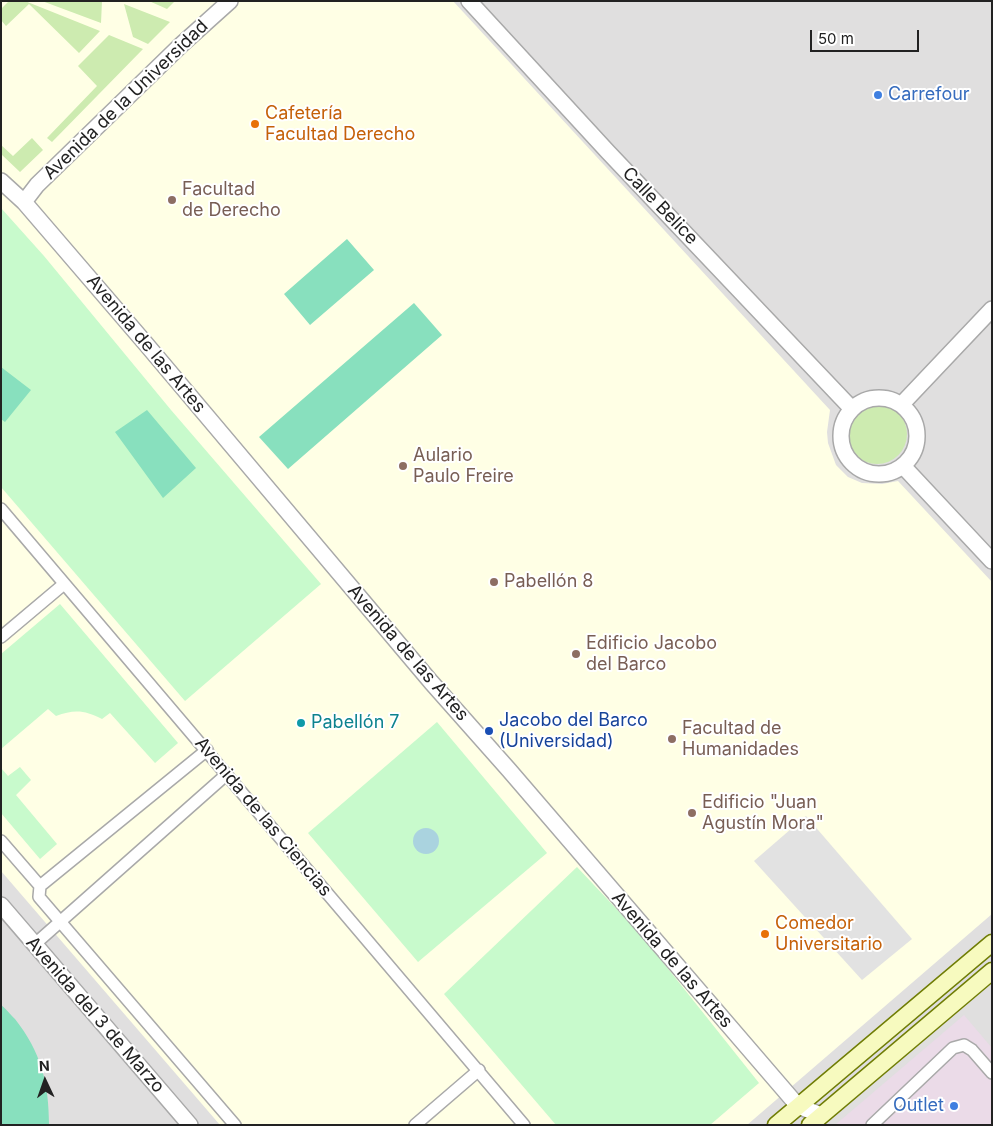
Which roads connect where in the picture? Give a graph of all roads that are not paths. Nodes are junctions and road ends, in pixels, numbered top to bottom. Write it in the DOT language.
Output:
graph roads {
  1 [pos="230,1"];
  2 [pos="469,1"];
  3 [pos="1,181"];
  4 [pos="24,202"];
  5 [pos="992,310"];
  6 [pos="901,405"];
  7 [pos="852,409"];
  8 [pos="902,466"];
  9 [pos="1,509"];
  10 [pos="992,562"];
  11 [pos="64,584"];
  12 [pos="1,637"];
  13 [pos="207,750"];
  14 [pos="227,774"];
  15 [pos="1,841"];
  16 [pos="40,886"];
  17 [pos="1,905"];
  18 [pos="60,922"];
  19 [pos="992,943"];
  20 [pos="35,944"];
  21 [pos="992,971"];
  22 [pos="479,1070"];
  23 [pos="992,1073"];
  24 [pos="798,1106"];
  25 [pos="820,1121"];
  26 [pos="190,1125"];
  27 [pos="235,1125"];
  28 [pos="415,1125"];
  29 [pos="524,1125"];
  30 [pos="776,1125"];
  31 [pos="795,1125"];
  32 [pos="872,1125"];
  1 -- 4 [label="street, Avenida de la Universidad"];
  2 -- 7 [label="street, Calle Belice"];
  3 -- 4 [label="street, Avenida de las Artes"];
  4 -- 24 [label="street, Avenida de las Artes"];
  5 -- 6 [label="street"];
  6 -- 7 [label="street"];
  6 -- 8 [label="street"];
  7 -- 8 [label="street"];
  8 -- 10 [label="street"];
  9 -- 11 [label="street, Avenida de las Ciencias"];
  11 -- 12 [label="street"];
  11 -- 13 [label="street, Avenida de las Ciencias"];
  13 -- 14 [label="street, Avenida de las Ciencias"];
  13 -- 16 [label="street"];
  14 -- 18 [label="street"];
  14 -- 22 [label="street, Avenida de las Ciencias"];
  15 -- 16 [label="street"];
  16 -- 18 [label="street"];
  17 -- 20 [label="street, Avenida del 3 de Marzo"];
  18 -- 20 [label="street"];
  18 -- 27 [label="street"];
  19 -- 24 [label="main road"];
  20 -- 26 [label="street, Avenida del 3 de Marzo"];
  21 -- 25 [label="main road"];
  22 -- 28 [label="street"];
  22 -- 29 [label="street, Avenida de las Ciencias"];
  23 -- 32 [label="street"];
  24 -- 25 [label="street, Avenida de las Artes"];
  24 -- 30 [label="main road"];
  24 -- 31 [label="main road"];
}
